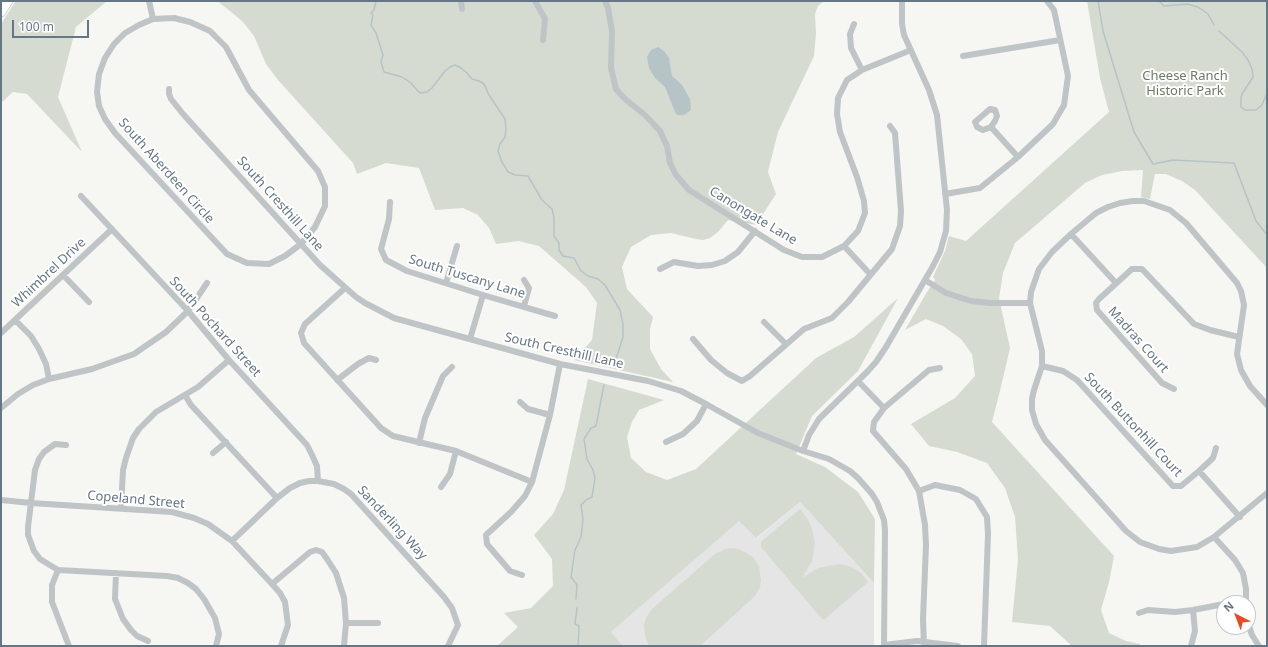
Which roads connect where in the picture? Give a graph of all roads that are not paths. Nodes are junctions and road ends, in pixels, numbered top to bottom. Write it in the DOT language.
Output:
graph roads {
  1 [pos="8,1"];
  2 [pos="149,1"];
  3 [pos="460,1"];
  4 [pos="535,1"];
  5 [pos="605,1"];
  6 [pos="902,1"];
  7 [pos="1047,1"];
  8 [pos="462,9"];
  9 [pos="1,12"];
  10 [pos="153,19"];
  11 [pos="854,24"];
  12 [pos="544,40"];
  13 [pos="1060,40"];
  14 [pos="911,50"];
  15 [pos="963,56"];
  16 [pos="862,70"];
  17 [pos="169,89"];
  18 [pos="890,126"];
  19 [pos="990,127"];
  20 [pos="1018,157"];
  21 [pos="945,194"];
  22 [pos="81,196"];
  23 [pos="856,201"];
  24 [pos="864,201"];
  25 [pos="390,202"];
  26 [pos="112,229"];
  27 [pos="755,231"];
  28 [pos="1072,234"];
  29 [pos="301,244"];
  30 [pos="457,246"];
  31 [pos="844,246"];
  32 [pos="660,270"];
  33 [pos="870,274"];
  34 [pos="64,275"];
  35 [pos="524,280"];
  36 [pos="925,280"];
  37 [pos="207,283"];
  38 [pos="446,283"];
  39 [pos="1116,283"];
  40 [pos="345,288"];
  41 [pos="483,295"];
  42 [pos="89,302"];
  43 [pos="1030,303"];
  44 [pos="524,306"];
  45 [pos="188,311"];
  46 [pos="555,316"];
  47 [pos="15,320"];
  48 [pos="764,322"];
  49 [pos="1,332"];
  50 [pos="1239,337"];
  51 [pos="470,339"];
  52 [pos="693,339"];
  53 [pos="786,344"];
  54 [pos="229,360"];
  55 [pos="376,360"];
  56 [pos="560,364"];
  57 [pos="1042,366"];
  58 [pos="452,367"];
  59 [pos="940,368"];
  60 [pos="49,379"];
  61 [pos="337,380"];
  62 [pos="858,381"];
  63 [pos="1174,389"];
  64 [pos="185,395"];
  65 [pos="520,402"];
  66 [pos="706,404"];
  67 [pos="1267,405"];
  68 [pos="1,408"];
  69 [pos="884,408"];
  70 [pos="550,415"];
  71 [pos="226,442"];
  72 [pos="666,442"];
  73 [pos="419,444"];
  74 [pos="66,445"];
  75 [pos="1216,448"];
  76 [pos="456,451"];
  77 [pos="803,451"];
  78 [pos="213,453"];
  79 [pos="1199,471"];
  80 [pos="318,481"];
  81 [pos="532,482"];
  82 [pos="441,487"];
  83 [pos="919,491"];
  84 [pos="1267,494"];
  85 [pos="276,498"];
  86 [pos="1,500"];
  87 [pos="31,503"];
  88 [pos="121,509"];
  89 [pos="1240,517"];
  90 [pos="1214,537"];
  91 [pos="232,541"];
  92 [pos="58,570"];
  93 [pos="116,573"];
  94 [pos="522,575"];
  95 [pos="272,584"];
  96 [pos="1246,595"];
  97 [pos="1216,606"];
  98 [pos="1193,610"];
  99 [pos="1139,612"];
  100 [pos="346,623"];
  101 [pos="378,623"];
  102 [pos="1252,635"];
  103 [pos="148,641"];
  104 [pos="924,644"];
  105 [pos="884,645"];
  106 [pos="69,646"];
  107 [pos="216,646"];
  108 [pos="282,646"];
  109 [pos="344,646"];
  110 [pos="448,646"];
  111 [pos="958,646"];
  112 [pos="984,646"];
  113 [pos="1191,646"];
  114 [pos="1259,646"];
  1 -- 9 [label="highway"];
  2 -- 10 [label="street"];
  3 -- 8 [label="street"];
  4 -- 12 [label="street"];
  5 -- 27 [label="street, Canongate Lane"];
  6 -- 14 [label="street"];
  7 -- 13 [label="street"];
  10 -- 29 [label="street, South Aberdeen Circle"];
  10 -- 29 [label="street, South Aberdeen Circle"];
  11 -- 16 [label="street"];
  13 -- 15 [label="street"];
  13 -- 20 [label="street"];
  14 -- 16 [label="street, Canongate Lane"];
  14 -- 21 [label="street"];
  16 -- 24 [label="street, Canongate Lane"];
  17 -- 29 [label="street, South Cresthill Lane"];
  18 -- 33 [label="street"];
  19 -- 20 [label="street"];
  20 -- 21 [label="street"];
  21 -- 36 [label="street"];
  22 -- 26 [label="street, South Pochard Street"];
  23 -- 24 [label="street"];
  24 -- 31 [label="street, Canongate Lane"];
  25 -- 38 [label="street, South Tuscany Lane"];
  26 -- 34 [label="street, Whimbrel Drive"];
  26 -- 45 [label="street, South Pochard Street"];
  27 -- 31 [label="street, Canongate Lane"];
  27 -- 32 [label="street"];
  28 -- 39 [label="street"];
  28 -- 43 [label="street"];
  28 -- 50 [label="street"];
  29 -- 40 [label="street, South Cresthill Lane"];
  30 -- 38 [label="street"];
  31 -- 33 [label="street"];
  33 -- 53 [label="street"];
  34 -- 42 [label="street"];
  34 -- 47 [label="street, Whimbrel Drive"];
  35 -- 44 [label="street"];
  36 -- 43 [label="street"];
  36 -- 62 [label="street"];
  37 -- 45 [label="street"];
  38 -- 41 [label="street, South Tuscany Lane"];
  39 -- 50 [label="street"];
  39 -- 63 [label="street, Madras Court"];
  40 -- 51 [label="street, South Cresthill Lane"];
  40 -- 61 [label="street"];
  41 -- 44 [label="street, South Tuscany Lane"];
  41 -- 51 [label="street"];
  43 -- 57 [label="street"];
  44 -- 46 [label="street, South Tuscany Lane"];
  45 -- 54 [label="street, South Pochard Street"];
  45 -- 60 [label="street"];
  47 -- 49 [label="street, Whimbrel Drive"];
  47 -- 60 [label="street"];
  48 -- 53 [label="street"];
  50 -- 67 [label="street"];
  51 -- 56 [label="street, South Cresthill Lane"];
  52 -- 53 [label="street"];
  54 -- 64 [label="street"];
  54 -- 80 [label="street, South Pochard Street"];
  55 -- 61 [label="street"];
  56 -- 66 [label="street, South Cresthill Lane"];
  56 -- 70 [label="street"];
  57 -- 79 [label="street, South Buttonhill Court"];
  57 -- 90 [label="street"];
  58 -- 73 [label="street"];
  59 -- 69 [label="street"];
  60 -- 68 [label="street"];
  61 -- 73 [label="street"];
  62 -- 69 [label="street"];
  62 -- 77 [label="street"];
  64 -- 71 [label="street"];
  64 -- 88 [label="street"];
  65 -- 70 [label="street"];
  66 -- 72 [label="street"];
  66 -- 77 [label="street, South Cresthill Lane"];
  69 -- 83 [label="street"];
  70 -- 81 [label="street"];
  71 -- 78 [label="street"];
  71 -- 85 [label="street"];
  73 -- 76 [label="street"];
  74 -- 87 [label="street"];
  75 -- 79 [label="street, South Buttonhill Court"];
  76 -- 81 [label="street"];
  76 -- 82 [label="street"];
  77 -- 105 [label="street, South Cresthill Lane"];
  79 -- 89 [label="street"];
  80 -- 85 [label="street, Sanderling Way"];
  80 -- 110 [label="street, Sanderling Way"];
  81 -- 94 [label="street"];
  83 -- 104 [label="street"];
  83 -- 112 [label="street"];
  84 -- 89 [label="street"];
  85 -- 91 [label="street, Sanderling Way"];
  86 -- 87 [label="street, Copeland Street"];
  87 -- 88 [label="street, Copeland Street"];
  87 -- 92 [label="street"];
  88 -- 91 [label="street, Copeland Street"];
  89 -- 90 [label="street"];
  90 -- 96 [label="street"];
  91 -- 95 [label="street, Copeland Street"];
  92 -- 93 [label="street"];
  92 -- 106 [label="street"];
  93 -- 103 [label="street"];
  93 -- 107 [label="street"];
  95 -- 100 [label="street"];
  95 -- 108 [label="street, Copeland Street"];
  97 -- 98 [label="street"];
  98 -- 99 [label="street"];
  98 -- 113 [label="street"];
  100 -- 101 [label="street"];
  100 -- 109 [label="street"];
  102 -- 114 [label="street"];
  104 -- 105 [label="street"];
  104 -- 111 [label="street"];
}
